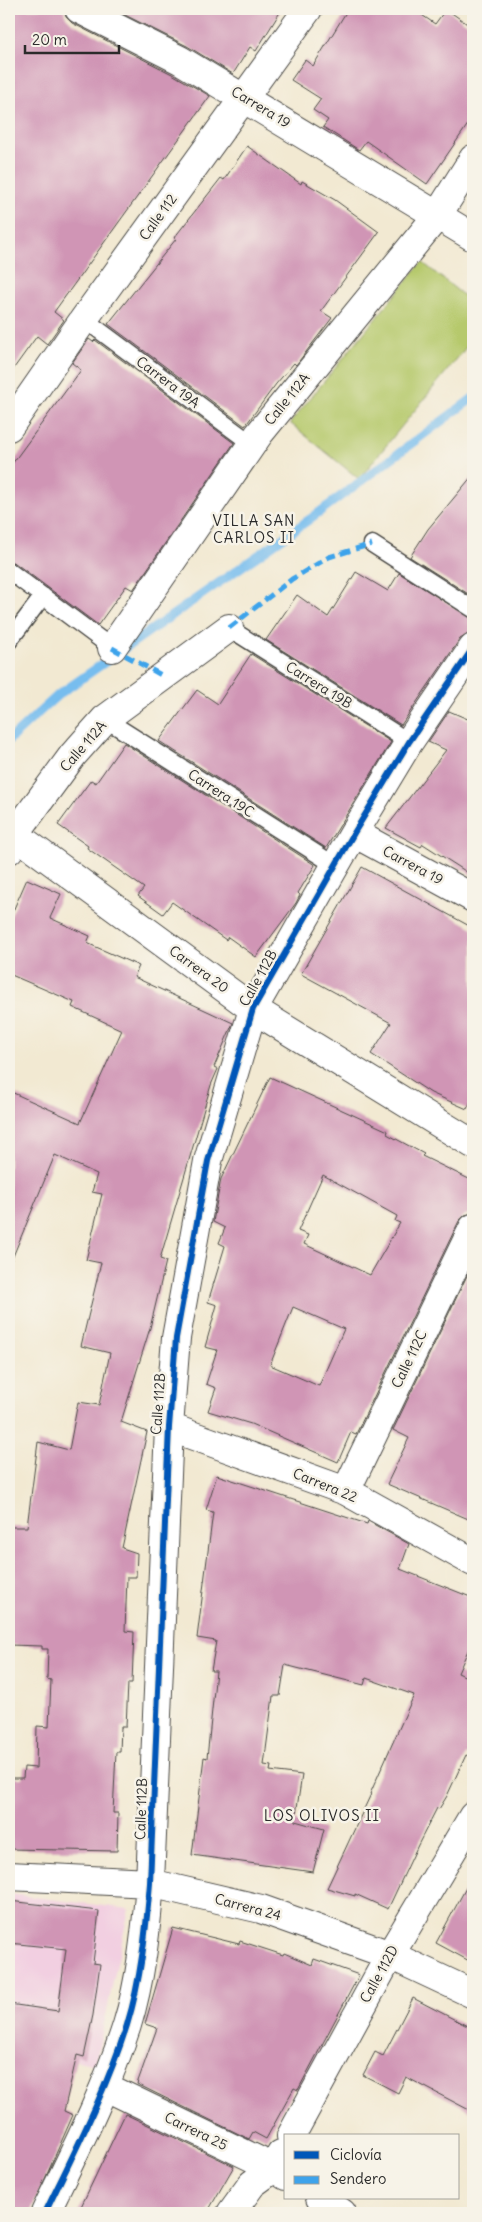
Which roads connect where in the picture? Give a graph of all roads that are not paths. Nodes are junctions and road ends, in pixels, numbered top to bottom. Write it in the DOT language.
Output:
graph roads {
  1 [pos="79,9"];
  2 [pos="308,9"];
  3 [pos="115,16"];
  4 [pos="245,97"];
  5 [pos="473,159"];
  6 [pos="437,216"];
  7 [pos="473,237"];
  8 [pos="84,319"];
  9 [pos="9,427"];
  10 [pos="252,444"];
  11 [pos="372,544"];
  12 [pos="9,571"];
  13 [pos="43,596"];
  14 [pos="473,609"];
  15 [pos="230,628"];
  16 [pos="9,641"];
  17 [pos="112,648"];
  18 [pos="473,648"];
  19 [pos="465,677"];
  20 [pos="105,719"];
  21 [pos="409,742"];
  22 [pos="354,833"];
  23 [pos="11,838"];
  24 [pos="336,866"];
  25 [pos="473,898"];
  26 [pos="253,1009"];
  27 [pos="473,1144"];
  28 [pos="473,1228"];
  29 [pos="169,1427"];
  30 [pos="346,1491"];
  31 [pos="473,1562"];
  32 [pos="473,1816"];
  33 [pos="9,1876"];
  34 [pos="150,1883"];
  35 [pos="390,1954"];
  36 [pos="473,1994"];
  37 [pos="106,2087"];
  38 [pos="292,2134"];
  39 [pos="282,2163"];
  40 [pos="323,2200"];
  41 [pos="45,2213"];
  42 [pos="231,2213"];
  43 [pos="342,2213"];
  1 -- 3 [label="street, Carrera 19"];
  2 -- 4 [label="street, Calle 112"];
  3 -- 4 [label="street, Carrera 19"];
  4 -- 6 [label="street, Carrera 19"];
  4 -- 8 [label="street, Calle 112"];
  5 -- 6 [label="street, Calle 112A"];
  6 -- 7 [label="street, Carrera 19"];
  6 -- 10 [label="street, Calle 112A"];
  8 -- 9 [label="street, Calle 112"];
  8 -- 10 [label="lane, Carrera 19A"];
  10 -- 17 [label="street, Calle 112A"];
  11 -- 14 [label="lane"];
  12 -- 13 [label="lane"];
  13 -- 16 [label="lane"];
  13 -- 17 [label="lane"];
  15 -- 20 [label="street, Calle 112A"];
  15 -- 21 [label="lane, Carrera 19B"];
  18 -- 19 [label="street, Calle 112B"];
  19 -- 21 [label="street, Calle 112B"];
  20 -- 23 [label="street, Calle 112A"];
  20 -- 24 [label="lane, Carrera 19C"];
  21 -- 22 [label="street, Calle 112B"];
  22 -- 24 [label="street, Calle 112B"];
  22 -- 25 [label="street, Carrera 19"];
  23 -- 26 [label="street, Carrera 20"];
  24 -- 26 [label="street, Calle 112B"];
  26 -- 27 [label="street, Carrera 20"];
  26 -- 29 [label="street, Calle 112B"];
  28 -- 30 [label="street, Calle 112C"];
  29 -- 30 [label="street, Carrera 22"];
  29 -- 34 [label="street, Calle 112B"];
  30 -- 31 [label="street, Carrera 22"];
  32 -- 35 [label="street, Calle 112D"];
  33 -- 34 [label="street, Carrera 24"];
  34 -- 35 [label="street, Carrera 24"];
  34 -- 37 [label="street, Calle 112B"];
  35 -- 36 [label="street, Carrera 24"];
  35 -- 38 [label="street, Calle 112D"];
  37 -- 39 [label="street, Carrera 25"];
  37 -- 41 [label="street, Calle 112B"];
  39 -- 42 [label="street"];
  40 -- 43 [label="street"];
}
